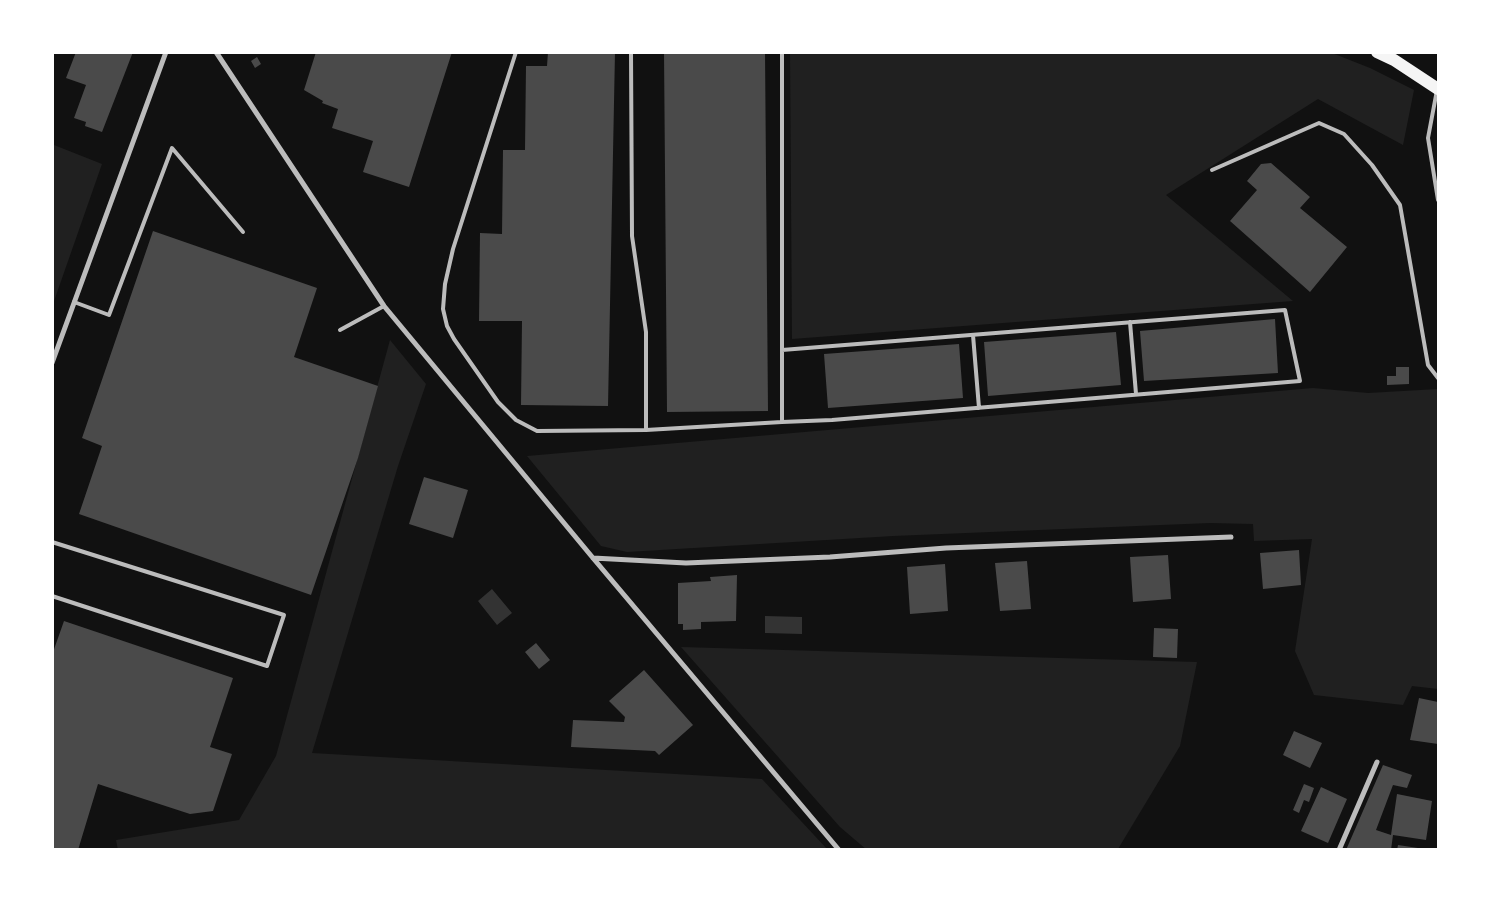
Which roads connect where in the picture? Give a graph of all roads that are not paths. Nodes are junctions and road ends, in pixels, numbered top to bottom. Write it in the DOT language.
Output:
graph roads {
  1 [pos="166,52"];
  2 [pos="216,52"];
  3 [pos="516,52"];
  4 [pos="631,52"];
  5 [pos="782,52"];
  6 [pos="1377,52"];
  7 [pos="1438,88"];
  8 [pos="1212,170"];
  9 [pos="1438,200"];
  10 [pos="243,232"];
  11 [pos="74,302"];
  12 [pos="384,306"];
  13 [pos="1130,322"];
  14 [pos="340,330"];
  15 [pos="973,335"];
  16 [pos="782,350"];
  17 [pos="52,363"];
  18 [pos="1438,378"];
  19 [pos="1136,394"];
  20 [pos="978,408"];
  21 [pos="782,422"];
  22 [pos="646,430"];
  23 [pos="1231,536"];
  24 [pos="52,542"];
  25 [pos="593,558"];
  26 [pos="52,596"];
  27 [pos="1377,762"];
  28 [pos="839,850"];
  29 [pos="1339,850"];
  1 -- 11 [label="street"];
  2 -- 12 [label="street"];
  3 -- 22 [label="lane"];
  4 -- 22 [label="lane"];
  5 -- 16 [label="lane"];
  6 -- 7 [label="main road"];
  7 -- 9 [label="lane"];
  8 -- 18 [label="lane"];
  10 -- 11 [label="lane"];
  11 -- 17 [label="street"];
  12 -- 14 [label="lane"];
  12 -- 25 [label="street"];
  13 -- 15 [label="lane"];
  13 -- 19 [label="lane"];
  13 -- 19 [label="lane"];
  15 -- 16 [label="lane"];
  15 -- 20 [label="lane"];
  16 -- 21 [label="lane"];
  19 -- 20 [label="lane"];
  20 -- 21 [label="lane"];
  21 -- 22 [label="lane"];
  23 -- 25 [label="street"];
  24 -- 26 [label="lane"];
  25 -- 28 [label="street"];
  27 -- 29 [label="street"];
}
